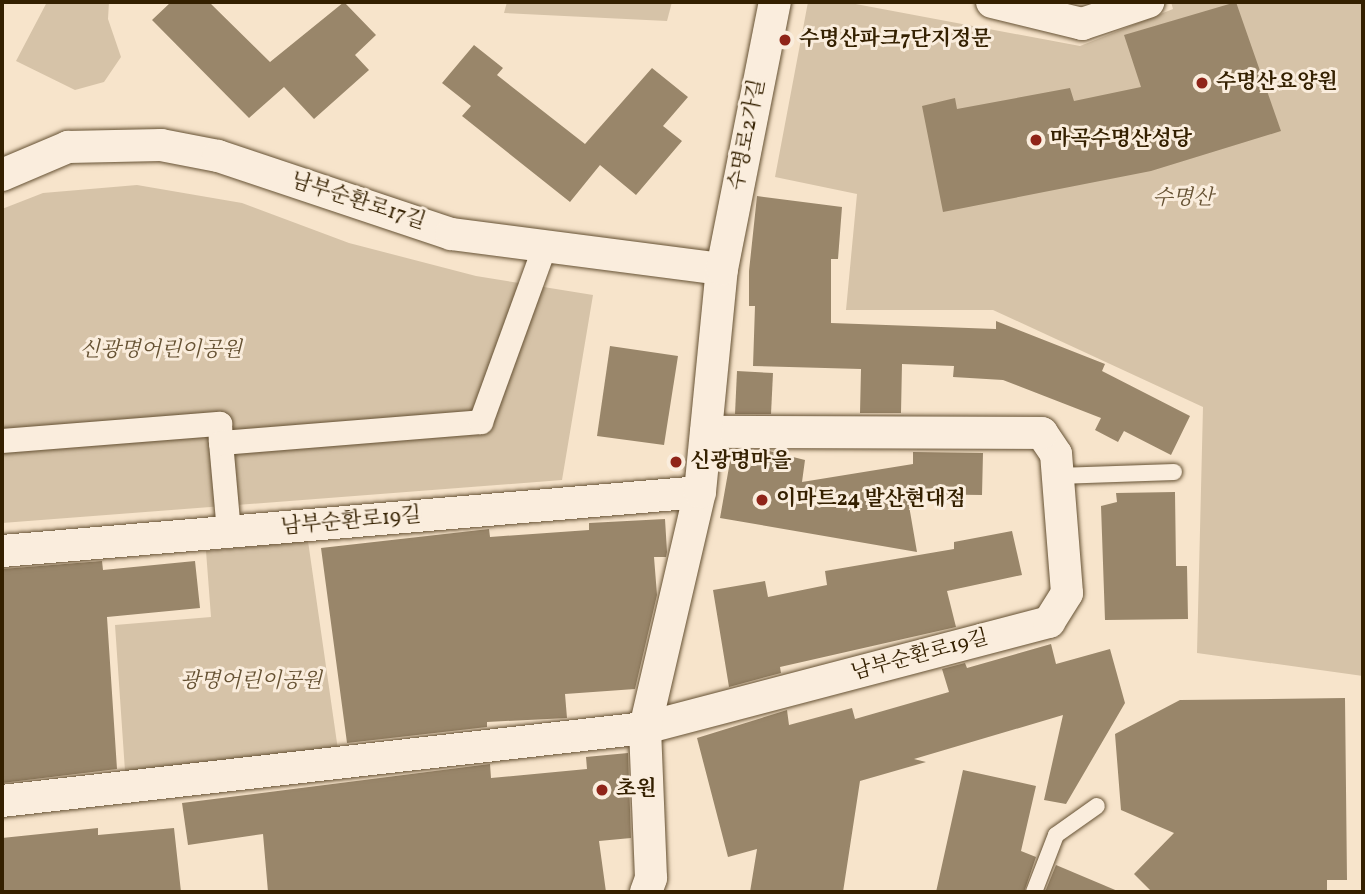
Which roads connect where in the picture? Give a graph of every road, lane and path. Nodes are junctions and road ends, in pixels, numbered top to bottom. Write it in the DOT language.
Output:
graph roads {
  1 [pos="775,2"];
  2 [pos="992,2"];
  3 [pos="1149,2"];
  4 [pos="2,175"];
  5 [pos="545,246"];
  6 [pos="722,269"];
  7 [pos="706,432"];
  8 [pos="2,441"];
  9 [pos="222,443"];
  10 [pos="1174,472"];
  11 [pos="1058,476"];
  12 [pos="700,492"];
  13 [pos="229,532"];
  14 [pos="2,551"];
  15 [pos="645,728"];
  16 [pos="2,801"];
  17 [pos="1097,806"];
  18 [pos="646,892"];
  19 [pos="1034,892"];
  1 -- 6 [label="street, 수명로2가길"];
  2 -- 3 [label="street"];
  4 -- 5 [label="street, 남부순환로17길"];
  5 -- 6 [label="street, 남부순환로17길"];
  5 -- 9 [label="street"];
  6 -- 7 [label="street"];
  7 -- 11 [label="street, 남부순환로19길"];
  7 -- 12 [label="street"];
  8 -- 9 [label="street"];
  9 -- 13 [label="street"];
  10 -- 11 [label="lane"];
  11 -- 15 [label="street, 남부순환로19길"];
  12 -- 13 [label="street, 남부순환로19길"];
  12 -- 15 [label="street"];
  13 -- 14 [label="street, 남부순환로19길"];
  15 -- 16 [label="street, 남부순환로19길"];
  15 -- 18 [label="street"];
  17 -- 19 [label="lane"];
}
